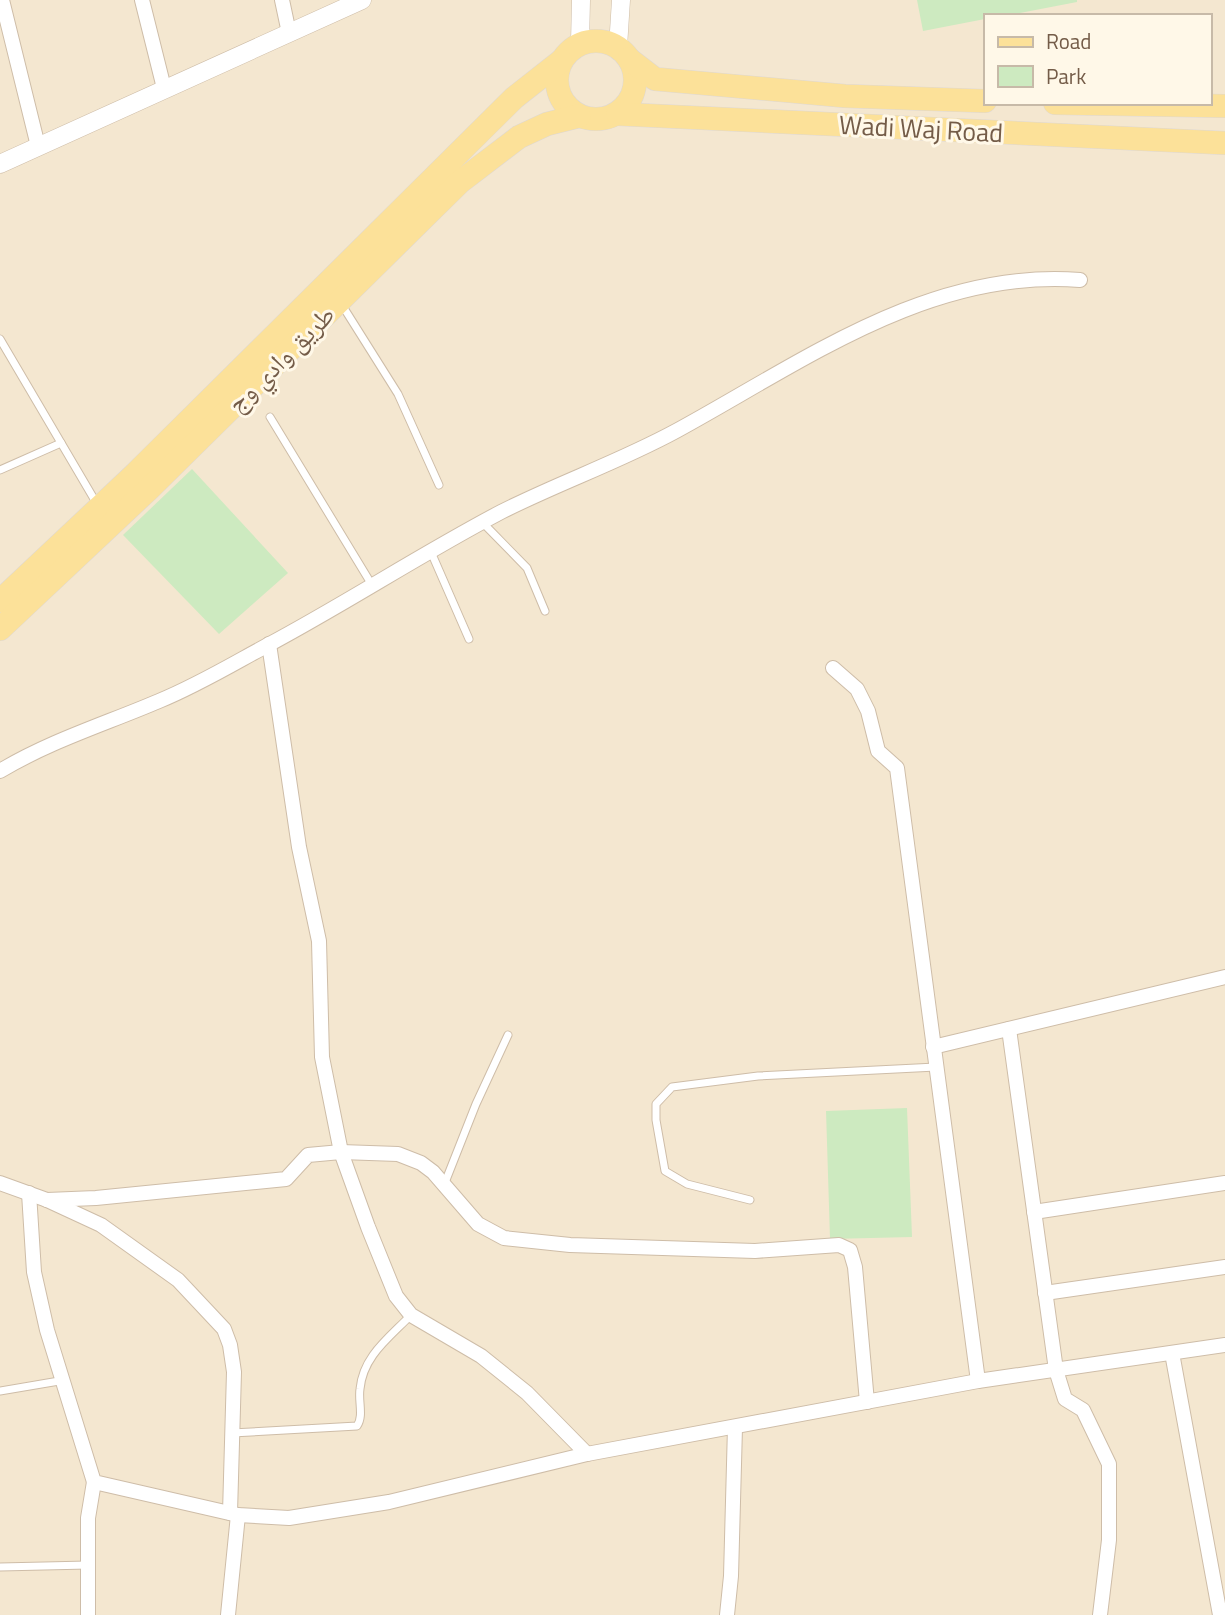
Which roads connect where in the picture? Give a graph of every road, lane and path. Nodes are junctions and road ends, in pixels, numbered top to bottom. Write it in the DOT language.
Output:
graph roads {
  1 [pos="2,0"];
  2 [pos="142,0"];
  3 [pos="282,0"];
  4 [pos="362,0"];
  5 [pos="581,0"];
  6 [pos="621,0"];
  7 [pos="289,33"];
  8 [pos="580,43"];
  9 [pos="624,53"];
  10 [pos="561,61"];
  11 [pos="164,88"];
  12 [pos="984,101"];
  13 [pos="1140,105"];
  14 [pos="1225,107"];
  15 [pos="618,114"];
  16 [pos="579,116"];
  17 [pos="1225,144"];
  18 [pos="38,146"];
  19 [pos="0,164"];
  20 [pos="1080,280"];
  21 [pos="340,301"];
  22 [pos="0,339"];
  23 [pos="270,417"];
  24 [pos="61,443"];
  25 [pos="0,470"];
  26 [pos="439,485"];
  27 [pos="99,508"];
  28 [pos="483,523"];
  29 [pos="431,552"];
  30 [pos="372,586"];
  31 [pos="0,601"];
  32 [pos="545,611"];
  33 [pos="0,629"];
  34 [pos="470,639"];
  35 [pos="269,645"];
  36 [pos="833,668"];
  37 [pos="0,771"];
  38 [pos="1225,977"];
  39 [pos="1009,1029"];
  40 [pos="508,1035"];
  41 [pos="933,1047"];
  42 [pos="936,1067"];
  43 [pos="341,1152"];
  44 [pos="0,1183"];
  45 [pos="1225,1183"];
  46 [pos="444,1185"];
  47 [pos="29,1193"];
  48 [pos="47,1200"];
  49 [pos="750,1200"];
  50 [pos="1034,1212"];
  51 [pos="1225,1267"];
  52 [pos="1045,1293"];
  53 [pos="411,1315"];
  54 [pos="1225,1345"];
  55 [pos="1172,1353"];
  56 [pos="1056,1370"];
  57 [pos="65,1380"];
  58 [pos="978,1381"];
  59 [pos="0,1391"];
  60 [pos="867,1402"];
  61 [pos="735,1427"];
  62 [pos="232,1433"];
  63 [pos="587,1454"];
  64 [pos="94,1482"];
  65 [pos="234,1514"];
  66 [pos="89,1565"];
  67 [pos="0,1567"];
  68 [pos="1219,1578"];
  69 [pos="88,1615"];
  70 [pos="228,1615"];
  71 [pos="727,1615"];
  72 [pos="1100,1615"];
  73 [pos="1220,1615"];
  1 -- 18 [label="street"];
  2 -- 11 [label="street"];
  3 -- 7 [label="street"];
  4 -- 7 [label="street"];
  5 -- 8 [label="street"];
  6 -- 9 [label="street"];
  7 -- 11 [label="street"];
  8 -- 9 [label="main road"];
  8 -- 10 [label="main road"];
  9 -- 12 [label="main road, Wadi Waj Road"];
  9 -- 15 [label="main road"];
  10 -- 16 [label="main road"];
  10 -- 27 [label="main road, طريق وادي وج"];
  11 -- 18 [label="street"];
  13 -- 14 [label="main road"];
  15 -- 16 [label="main road"];
  15 -- 17 [label="main road, Wadi Waj Road"];
  16 -- 21 [label="main road, طريق وادي وج"];
  18 -- 19 [label="street"];
  20 -- 28 [label="street"];
  21 -- 26 [label="lane"];
  21 -- 33 [label="main road, طريق وادي وج"];
  22 -- 24 [label="lane"];
  23 -- 30 [label="lane"];
  24 -- 25 [label="lane"];
  24 -- 27 [label="lane"];
  27 -- 31 [label="main road, طريق وادي وج"];
  28 -- 29 [label="street"];
  28 -- 32 [label="lane"];
  29 -- 30 [label="street"];
  29 -- 34 [label="lane"];
  30 -- 35 [label="street"];
  35 -- 37 [label="street"];
  35 -- 43 [label="street"];
  36 -- 41 [label="street"];
  38 -- 39 [label="street"];
  39 -- 41 [label="street"];
  39 -- 50 [label="street"];
  40 -- 46 [label="lane"];
  41 -- 42 [label="street"];
  42 -- 49 [label="lane"];
  42 -- 58 [label="street"];
  43 -- 46 [label="street"];
  43 -- 48 [label="street"];
  43 -- 53 [label="street"];
  44 -- 47 [label="street"];
  45 -- 50 [label="street"];
  46 -- 60 [label="street"];
  47 -- 48 [label="street"];
  47 -- 57 [label="street"];
  48 -- 62 [label="street"];
  50 -- 52 [label="street"];
  51 -- 52 [label="street"];
  52 -- 56 [label="street"];
  53 -- 62 [label="lane"];
  53 -- 63 [label="street"];
  54 -- 55 [label="street"];
  55 -- 56 [label="street"];
  55 -- 68 [label="street"];
  56 -- 58 [label="street"];
  56 -- 72 [label="street"];
  57 -- 59 [label="lane"];
  57 -- 64 [label="street"];
  58 -- 60 [label="street"];
  60 -- 61 [label="street"];
  61 -- 63 [label="street"];
  61 -- 71 [label="street"];
  62 -- 65 [label="street"];
  63 -- 65 [label="street"];
  64 -- 65 [label="street"];
  64 -- 66 [label="street"];
  65 -- 70 [label="street"];
  66 -- 67 [label="lane"];
  66 -- 69 [label="street"];
  68 -- 73 [label="street"];
}
